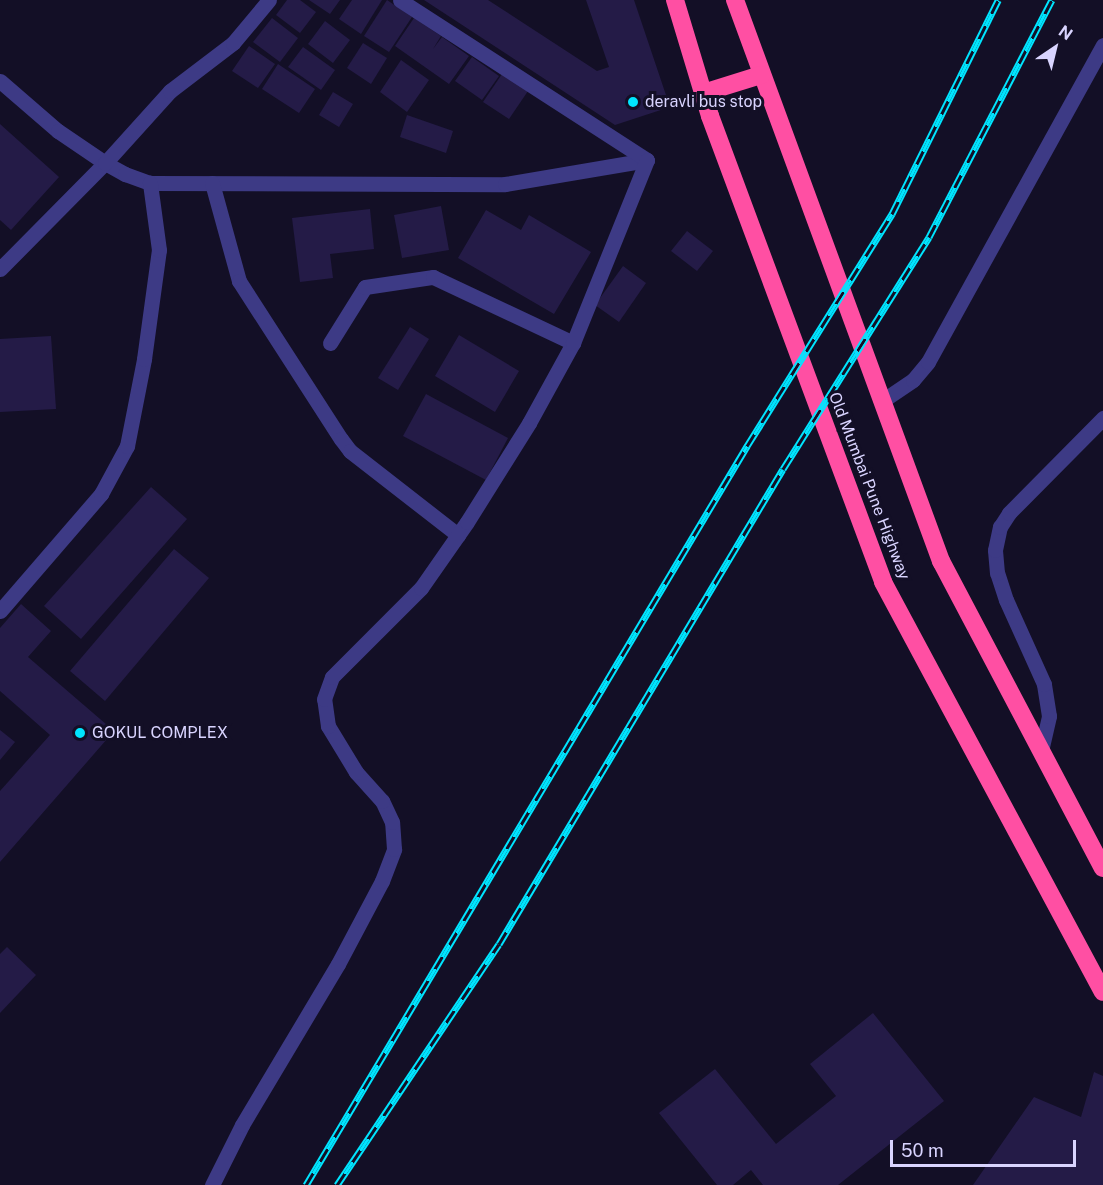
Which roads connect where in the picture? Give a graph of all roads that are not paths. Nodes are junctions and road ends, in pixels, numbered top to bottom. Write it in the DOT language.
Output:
graph roads {
  1 [pos="269,0"];
  2 [pos="399,0"];
  3 [pos="675,0"];
  4 [pos="735,0"];
  5 [pos="1103,45"];
  6 [pos="761,75"];
  7 [pos="0,81"];
  8 [pos="703,93"];
  9 [pos="647,159"];
  10 [pos="105,163"];
  11 [pos="150,183"];
  12 [pos="212,183"];
  13 [pos="0,269"];
  14 [pos="330,343"];
  15 [pos="573,343"];
  16 [pos="882,401"];
  17 [pos="1103,418"];
  18 [pos="458,536"];
  19 [pos="0,611"];
  20 [pos="1041,751"];
  21 [pos="1103,868"];
  22 [pos="1103,992"];
  23 [pos="213,1185"];
  1 -- 10 [label="street"];
  2 -- 9 [label="street"];
  3 -- 8 [label="highway, Old Mumbai Pune Highway"];
  4 -- 6 [label="highway"];
  5 -- 16 [label="street"];
  6 -- 8 [label="highway"];
  6 -- 16 [label="highway"];
  7 -- 10 [label="street"];
  8 -- 22 [label="highway, Old Mumbai Pune Highway"];
  9 -- 12 [label="street"];
  9 -- 15 [label="street"];
  10 -- 11 [label="street"];
  10 -- 13 [label="street"];
  11 -- 12 [label="street"];
  11 -- 19 [label="street"];
  12 -- 18 [label="street"];
  14 -- 15 [label="street"];
  15 -- 18 [label="street"];
  16 -- 20 [label="highway"];
  17 -- 20 [label="street"];
  18 -- 23 [label="street"];
  20 -- 21 [label="highway"];
}
